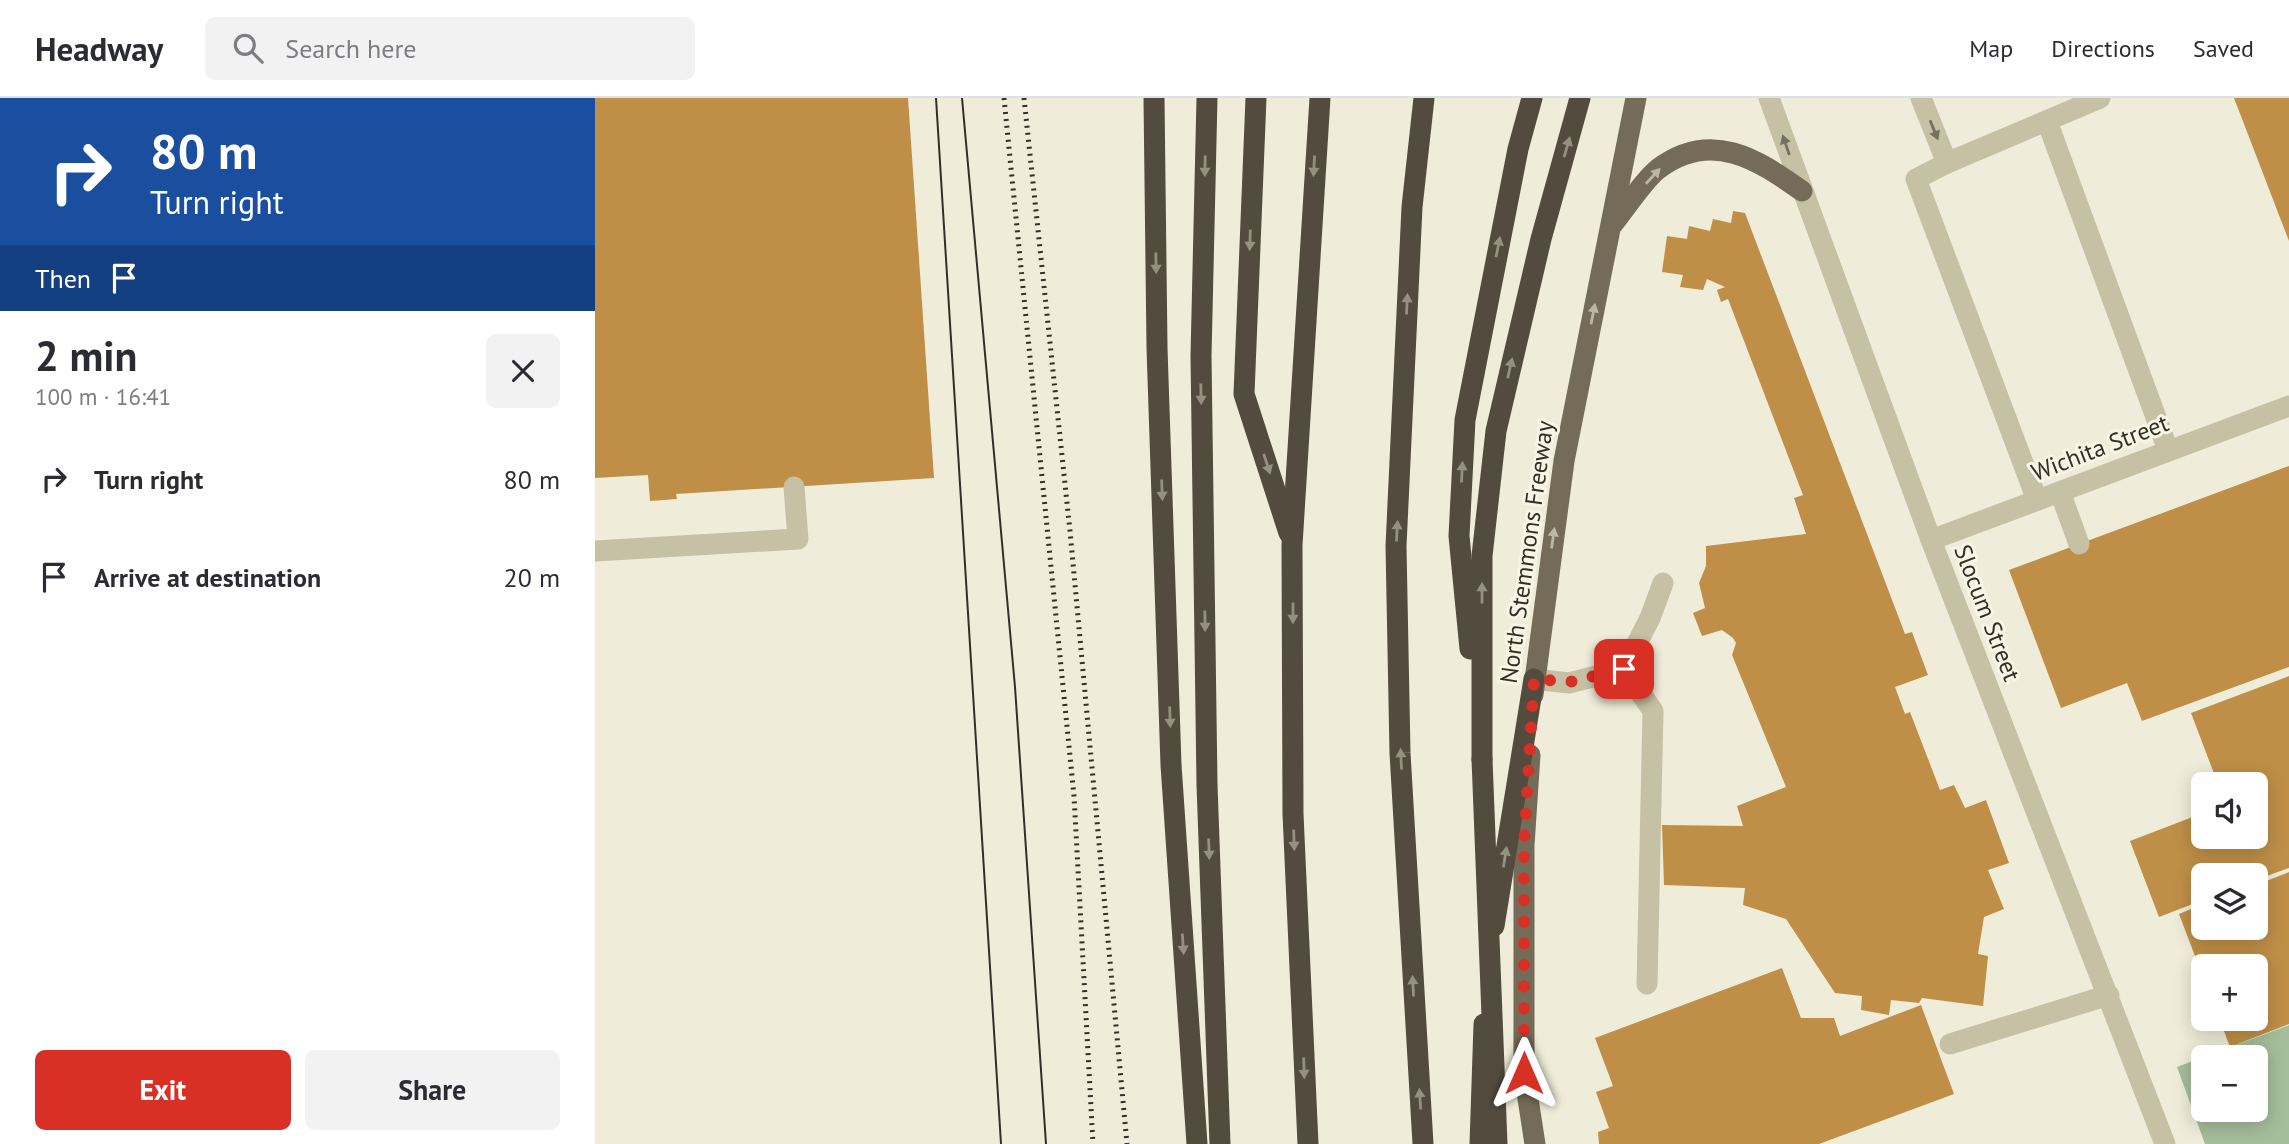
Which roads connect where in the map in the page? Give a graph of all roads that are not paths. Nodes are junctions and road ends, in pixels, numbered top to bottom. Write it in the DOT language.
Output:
graph roads {
  1 [pos="1154,98"];
  2 [pos="1207,98"];
  3 [pos="1255,98"];
  4 [pos="1320,98"];
  5 [pos="1424,98"];
  6 [pos="1532,98"];
  7 [pos="1580,98"];
  8 [pos="1636,98"];
  9 [pos="1769,98"];
  10 [pos="1921,98"];
  11 [pos="2100,98"];
  12 [pos="2047,121"];
  13 [pos="1947,163"];
  14 [pos="1802,191"];
  15 [pos="1610,229"];
  16 [pos="2289,406"];
  17 [pos="2168,450"];
  18 [pos="794,487"];
  19 [pos="2060,492"];
  20 [pos="2037,500"];
  21 [pos="1931,540"];
  22 [pos="2080,544"];
  23 [pos="1293,545"];
  24 [pos="595,551"];
  25 [pos="1663,583"];
  26 [pos="1624,669"];
  27 [pos="1534,679"];
  28 [pos="1482,759"];
  29 [pos="1647,984"];
  30 [pos="2109,995"];
  31 [pos="1951,1044"];
  32 [pos="1197,1144"];
  33 [pos="1220,1144"];
  34 [pos="1308,1144"];
  35 [pos="1423,1144"];
  36 [pos="1480,1144"];
  37 [pos="1497,1144"];
  38 [pos="1535,1144"];
  39 [pos="2165,1144"];
  1 -- 32 [label="highway, one-way"];
  2 -- 33 [label="highway, one-way"];
  3 -- 23 [label="highway, one-way"];
  4 -- 23 [label="highway, one-way"];
  35 -- 5 [label="highway, one-way"];
  28 -- 6 [label="highway, one-way"];
  28 -- 7 [label="highway, one-way"];
  8 -- 15 [label="main road, North Stemmons Freeway"];
  14 -- 9 [label="street, Slocum Street, one-way"];
  10 -- 13 [label="street, one-way"];
  11 -- 12 [label="street"];
  12 -- 13 [label="street"];
  12 -- 17 [label="street"];
  13 -- 20 [label="street"];
  15 -- 14 [label="main road, one-way"];
  14 -- 21 [label="street, Slocum Street"];
  27 -- 15 [label="main road, North Stemmons Freeway, one-way"];
  16 -- 17 [label="street, Wichita Street"];
  17 -- 19 [label="street, Wichita Street"];
  18 -- 24 [label="street"];
  19 -- 20 [label="street, Wichita Street"];
  19 -- 22 [label="street"];
  20 -- 21 [label="street, Wichita Street"];
  21 -- 30 [label="street, Slocum Street"];
  23 -- 34 [label="highway, one-way"];
  25 -- 26 [label="street"];
  26 -- 27 [label="street"];
  26 -- 29 [label="street"];
  36 -- 27 [label="highway, one-way"];
  27 -- 38 [label="main road, North Stemmons Freeway"];
  28 -- 37 [label="highway, bridge"];
  30 -- 31 [label="street"];
  30 -- 39 [label="street, Slocum Street"];
}
